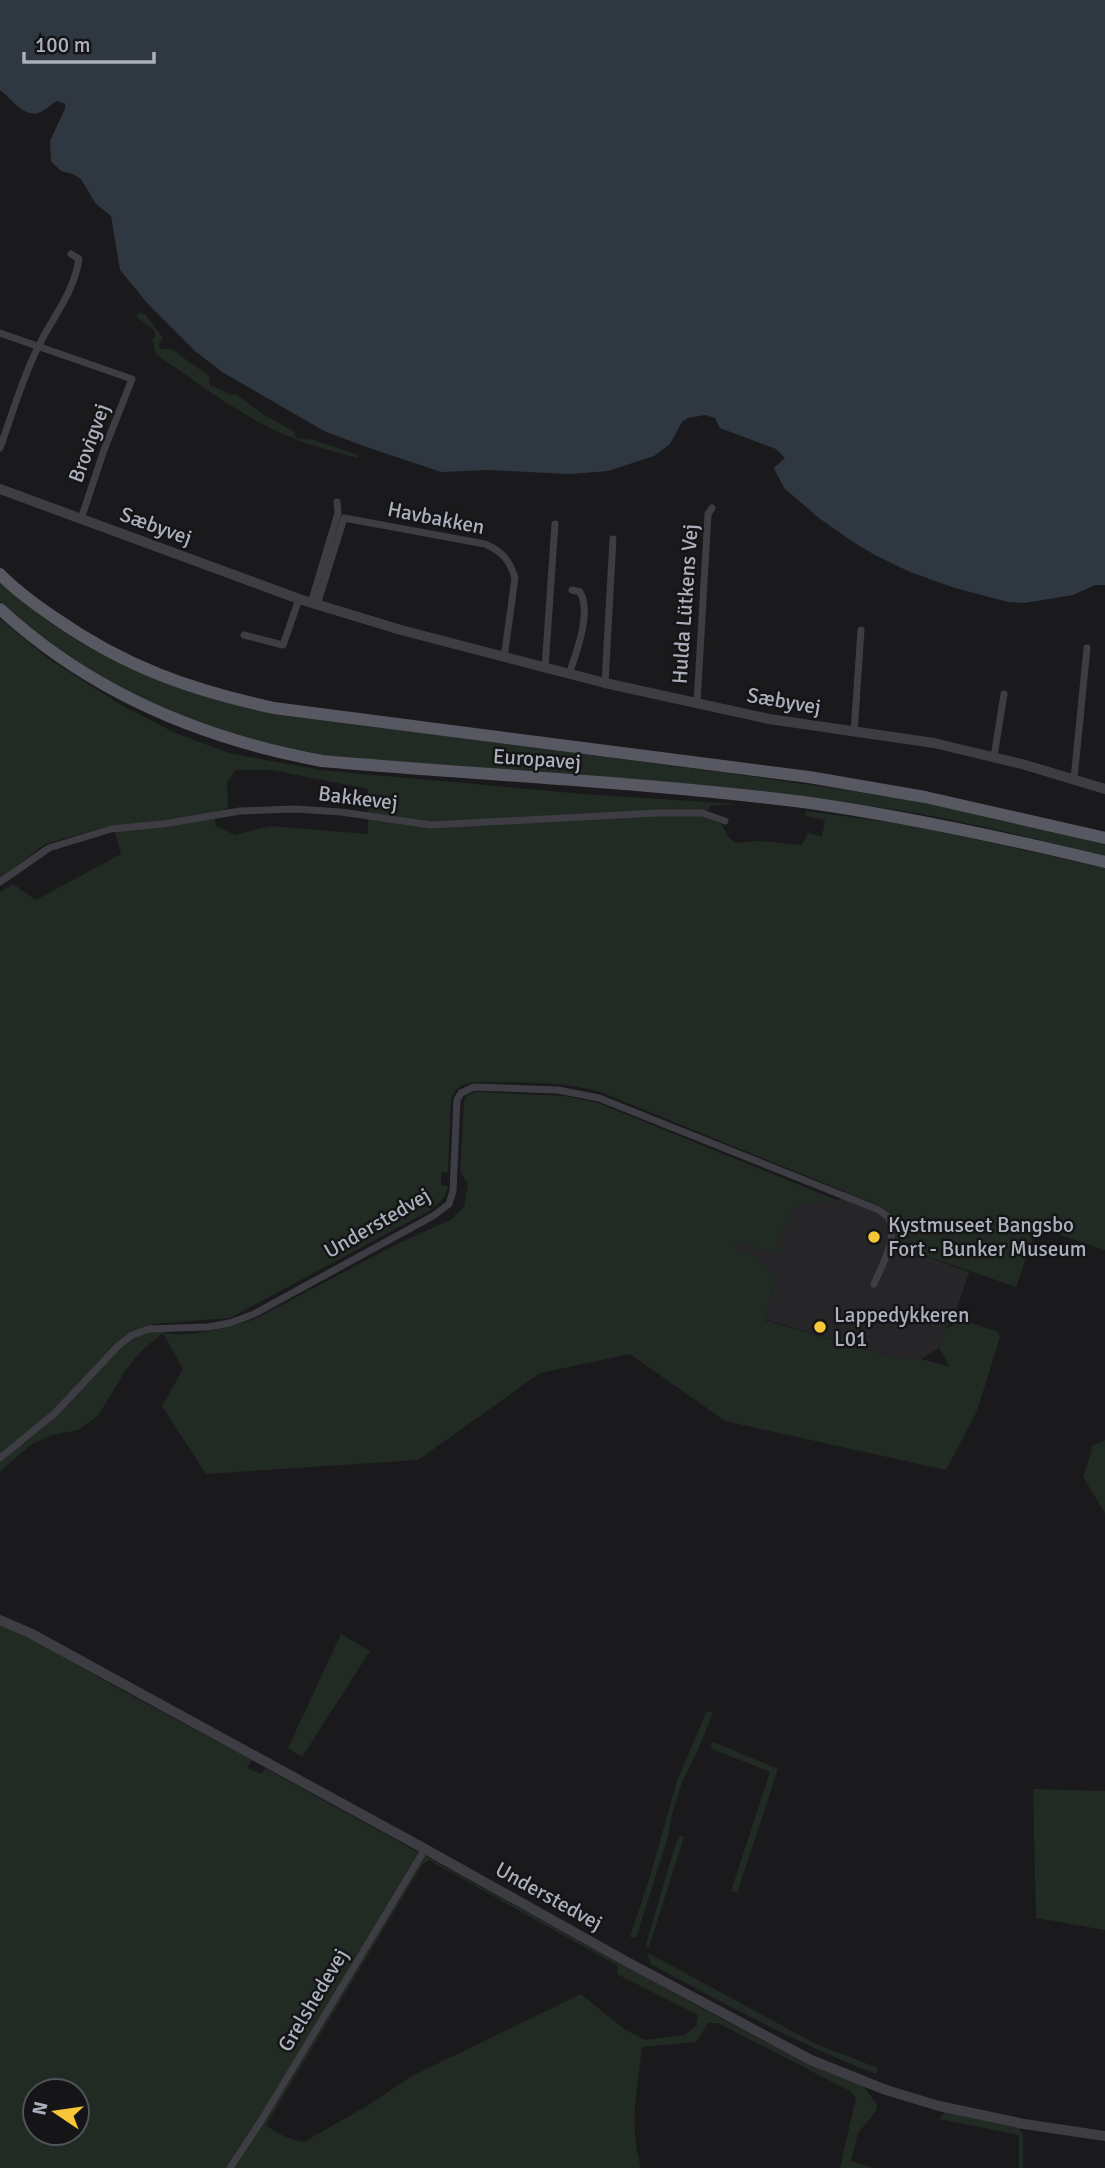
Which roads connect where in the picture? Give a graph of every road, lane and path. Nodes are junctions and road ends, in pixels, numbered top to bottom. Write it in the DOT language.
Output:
graph roads {
  1 [pos="71,254"];
  2 [pos="0,333"];
  3 [pos="38,347"];
  4 [pos="0,414"];
  5 [pos="11,418"];
  6 [pos="0,448"];
  7 [pos="0,489"];
  8 [pos="337,502"];
  9 [pos="712,508"];
  10 [pos="81,519"];
  11 [pos="555,524"];
  12 [pos="613,539"];
  13 [pos="0,574"];
  14 [pos="572,590"];
  15 [pos="299,599"];
  16 [pos="314,604"];
  17 [pos="0,609"];
  18 [pos="861,630"];
  19 [pos="244,635"];
  20 [pos="1087,648"];
  21 [pos="504,658"];
  22 [pos="545,668"];
  23 [pos="569,674"];
  24 [pos="605,683"];
  25 [pos="1004,694"];
  26 [pos="696,703"];
  27 [pos="854,733"];
  28 [pos="994,757"];
  29 [pos="1074,779"];
  30 [pos="1105,789"];
  31 [pos="725,821"];
  32 [pos="1105,838"];
  33 [pos="1105,862"];
  34 [pos="0,883"];
  35 [pos="874,1284"];
  36 [pos="0,1458"];
  37 [pos="0,1619"];
  38 [pos="425,1849"];
  39 [pos="1105,2136"];
  40 [pos="230,2168"];
  1 -- 3 [label="street"];
  2 -- 3 [label="street"];
  3 -- 5 [label="street"];
  3 -- 10 [label="street, Brovigvej"];
  4 -- 5 [label="street"];
  5 -- 6 [label="street"];
  7 -- 10 [label="street, Sæbyvej"];
  8 -- 16 [label="street"];
  9 -- 26 [label="street, Hulda Lütkens Vej"];
  10 -- 15 [label="street, Sæbyvej"];
  11 -- 22 [label="street"];
  12 -- 24 [label="street"];
  13 -- 32 [label="main road, Europavej"];
  14 -- 23 [label="street"];
  15 -- 16 [label="street, Sæbyvej"];
  15 -- 19 [label="street"];
  16 -- 21 [label="street, Sæbyvej"];
  16 -- 21 [label="street, Havbakken"];
  17 -- 33 [label="main road, Europavej"];
  18 -- 27 [label="street"];
  20 -- 29 [label="street"];
  21 -- 22 [label="street, Sæbyvej"];
  22 -- 23 [label="street, Sæbyvej"];
  23 -- 24 [label="street, Sæbyvej"];
  24 -- 26 [label="street, Sæbyvej"];
  25 -- 28 [label="street"];
  26 -- 27 [label="street, Sæbyvej"];
  27 -- 28 [label="street, Sæbyvej"];
  28 -- 29 [label="street, Sæbyvej"];
  29 -- 30 [label="street, Sæbyvej"];
  31 -- 34 [label="street, Bakkevej"];
  35 -- 36 [label="street, Understedvej"];
  37 -- 38 [label="street, Understedvej"];
  38 -- 39 [label="street, Understedvej"];
  38 -- 40 [label="street, Grelshedevej"];
}
